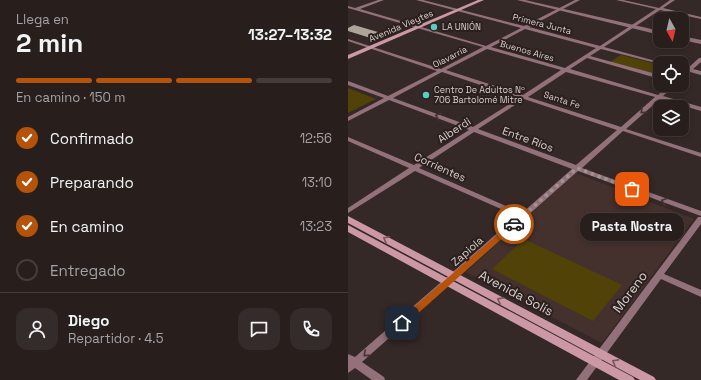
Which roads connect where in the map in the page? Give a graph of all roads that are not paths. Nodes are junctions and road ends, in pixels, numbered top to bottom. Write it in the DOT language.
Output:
graph roads {
  1 [pos="382,0"];
  2 [pos="418,0"];
  3 [pos="477,0"];
  4 [pos="482,0"];
  5 [pos="520,0"];
  6 [pos="578,0"];
  7 [pos="618,0"];
  8 [pos="673,0"];
  9 [pos="348,7"];
  10 [pos="560,9"];
  11 [pos="659,9"];
  12 [pos="356,10"];
  13 [pos="456,10"];
  14 [pos="348,12"];
  15 [pos="701,18"];
  16 [pos="631,26"];
  17 [pos="416,27"];
  18 [pos="524,28"];
  19 [pos="653,31"];
  20 [pos="689,39"];
  21 [pos="348,40"];
  22 [pos="701,42"];
  23 [pos="369,47"];
  24 [pos="486,47"];
  25 [pos="600,47"];
  26 [pos="348,56"];
  27 [pos="586,56"];
  28 [pos="701,59"];
  29 [pos="653,61"];
  30 [pos="442,70"];
  31 [pos="565,70"];
  32 [pos="689,70"];
  33 [pos="701,73"];
  34 [pos="653,75"];
  35 [pos="348,83"];
  36 [pos="664,92"];
  37 [pos="523,97"];
  38 [pos="658,97"];
  39 [pos="389,98"];
  40 [pos="701,109"];
  41 [pos="348,119"];
  42 [pos="622,129"];
  43 [pos="474,130"];
  44 [pos="348,139"];
  45 [pos="701,155"];
  46 [pos="414,168"];
  47 [pos="577,168"];
  48 [pos="348,211"];
  49 [pos="701,214"];
  50 [pos="523,216"];
  51 [pos="348,219"];
  52 [pos="701,219"];
  53 [pos="348,228"];
  54 [pos="659,275"];
  55 [pos="451,279"];
  56 [pos="701,294"];
  57 [pos="598,358"];
  58 [pos="350,364"];
  59 [pos="380,380"];
  60 [pos="581,380"];
  61 [pos="629,380"];
  62 [pos="650,380"];
  1 -- 12 [label="street"];
  2 -- 13 [label="street, Primera Junta"];
  3 -- 13 [label="main road, Avenida Vieytes"];
  4 -- 13 [label="main road, Avenida Vieytes"];
  5 -- 10 [label="street"];
  6 -- 10 [label="street, Olavarría"];
  7 -- 11 [label="street"];
  8 -- 11 [label="street, Alberdi"];
  9 -- 12 [label="street, Buenos Aires"];
  10 -- 16 [label="street"];
  10 -- 18 [label="street, Olavarría"];
  11 -- 15 [label="street"];
  11 -- 16 [label="street, Alberdi"];
  12 -- 14 [label="street"];
  12 -- 17 [label="street, Buenos Aires"];
  13 -- 17 [label="main road, Avenida Vieytes"];
  13 -- 18 [label="street, Primera Junta"];
  16 -- 19 [label="street"];
  16 -- 25 [label="street, Alberdi"];
  17 -- 23 [label="main road, Avenida Vieytes"];
  17 -- 24 [label="street, Buenos Aires"];
  18 -- 24 [label="street, Olavarría"];
  18 -- 25 [label="street, Primera Junta"];
  20 -- 22 [label="street"];
  21 -- 23 [label="street, Santa Fe"];
  23 -- 26 [label="main road, Avenida Vieytes"];
  23 -- 30 [label="street, Santa Fe"];
  24 -- 30 [label="street, Olavarría"];
  24 -- 31 [label="street, Buenos Aires"];
  25 -- 27 [label="street, Alberdi"];
  25 -- 29 [label="street, Primera Junta"];
  27 -- 31 [label="street, Alberdi"];
  27 -- 34 [label="street"];
  28 -- 32 [label="street"];
  30 -- 37 [label="street, Santa Fe"];
  30 -- 39 [label="street, Olavarría"];
  31 -- 37 [label="street, Alberdi"];
  31 -- 38 [label="street, Buenos Aires"];
  32 -- 33 [label="street"];
  35 -- 39 [label="street, Entre Ríos"];
  36 -- 38 [label="street, Zapiola"];
  37 -- 42 [label="street, Santa Fe"];
  37 -- 43 [label="street, Alberdi"];
  38 -- 40 [label="street, Buenos Aires"];
  38 -- 42 [label="street, Zapiola, one-way"];
  39 -- 41 [label="street, Olavarría"];
  43 -- 39 [label="street, Entre Ríos, one-way"];
  42 -- 45 [label="street, Santa Fe"];
  42 -- 47 [label="street, Zapiola"];
  43 -- 46 [label="street, Alberdi"];
  43 -- 47 [label="street, Entre Ríos"];
  44 -- 46 [label="street, Corrientes"];
  46 -- 48 [label="street, Alberdi"];
  46 -- 50 [label="street, Corrientes"];
  49 -- 47 [label="street, Entre Ríos, one-way"];
  47 -- 50 [label="street, Zapiola"];
  50 -- 55 [label="street, Zapiola"];
  55 -- 51 [label="main road, Avenida Solís, one-way"];
  52 -- 54 [label="street, Moreno"];
  53 -- 55 [label="main road, Avenida Solís"];
  54 -- 56 [label="street"];
  54 -- 57 [label="street, Moreno"];
  55 -- 57 [label="main road, Avenida Solís"];
  55 -- 58 [label="street, Zapiola, one-way"];
  57 -- 60 [label="street, Moreno"];
  57 -- 61 [label="main road, Avenida Solís"];
  62 -- 57 [label="main road, Avenida Solís, one-way"];
  58 -- 59 [label="street"];
}
